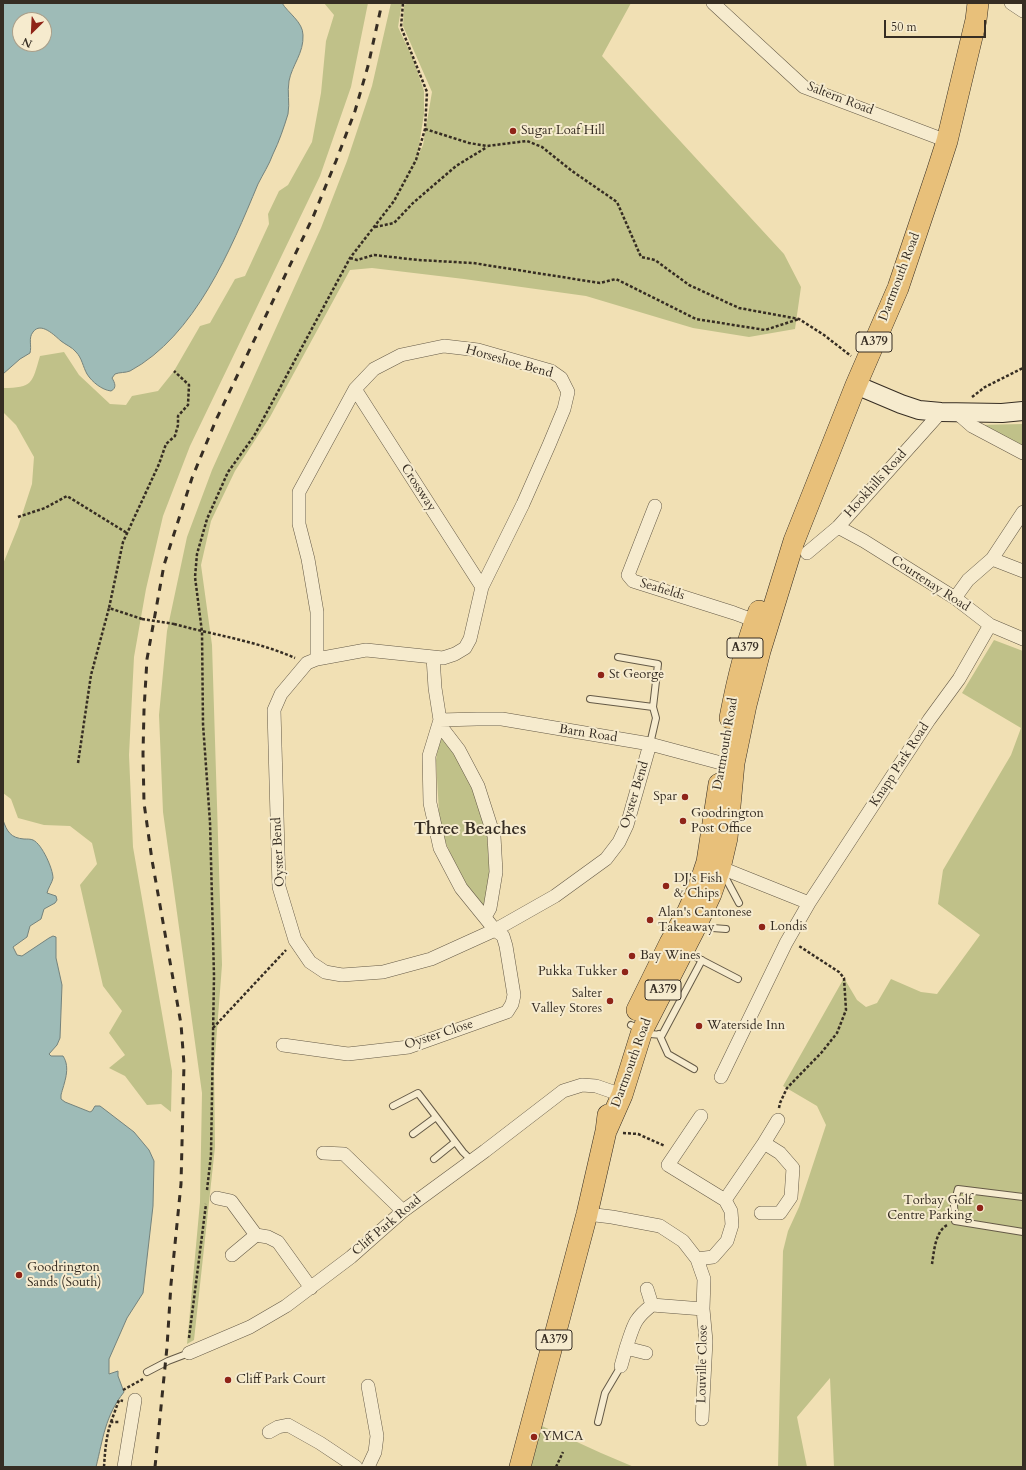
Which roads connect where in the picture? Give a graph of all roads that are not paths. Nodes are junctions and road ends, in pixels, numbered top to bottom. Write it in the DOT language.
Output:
graph roads {
  1 [pos="713,3"];
  2 [pos="978,3"];
  3 [pos="1011,3"];
  4 [pos="1023,11"];
  5 [pos="947,140"];
  6 [pos="860,376"];
  7 [pos="355,389"];
  8 [pos="955,412"];
  9 [pos="1023,412"];
  10 [pos="1023,453"];
  11 [pos="655,506"];
  12 [pos="1023,512"];
  13 [pos="838,527"];
  14 [pos="800,547"];
  15 [pos="992,559"];
  16 [pos="1023,571"];
  17 [pos="482,587"];
  18 [pos="955,598"];
  19 [pos="762,623"];
  20 [pos="990,625"];
  21 [pos="1023,639"];
  22 [pos="433,657"];
  23 [pos="618,657"];
  24 [pos="312,661"];
  25 [pos="590,699"];
  26 [pos="653,707"];
  27 [pos="440,722"];
  28 [pos="650,744"];
  29 [pos="728,763"];
  30 [pos="714,865"];
  31 [pos="739,903"];
  32 [pos="809,903"];
  33 [pos="484,917"];
  34 [pos="696,927"];
  35 [pos="726,929"];
  36 [pos="496,930"];
  37 [pos="685,951"];
  38 [pos="738,979"];
  39 [pos="644,1030"];
  40 [pos="282,1045"];
  41 [pos="694,1069"];
  42 [pos="721,1077"];
  43 [pos="616,1093"];
  44 [pos="393,1106"];
  45 [pos="701,1116"];
  46 [pos="436,1117"];
  47 [pos="778,1120"];
  48 [pos="413,1134"];
  49 [pos="455,1142"];
  50 [pos="764,1143"];
  51 [pos="323,1153"];
  52 [pos="434,1159"];
  53 [pos="472,1161"];
  54 [pos="1023,1197"];
  55 [pos="217,1198"];
  56 [pos="725,1200"];
  57 [pos="403,1211"];
  58 [pos="761,1213"];
  59 [pos="587,1214"];
  60 [pos="1023,1232"];
  61 [pos="256,1235"];
  62 [pos="232,1255"];
  63 [pos="698,1259"];
  64 [pos="311,1288"];
  65 [pos="646,1289"];
  66 [pos="652,1305"];
  67 [pos="703,1309"];
  68 [pos="626,1348"];
  69 [pos="189,1353"];
  70 [pos="646,1353"];
  71 [pos="620,1366"];
  72 [pos="147,1372"];
  73 [pos="368,1386"];
  74 [pos="135,1400"];
  75 [pos="702,1419"];
  76 [pos="598,1422"];
  77 [pos="269,1432"];
  78 [pos="124,1467"];
  79 [pos="356,1467"];
  80 [pos="368,1467"];
  81 [pos="520,1467"];
  1 -- 5 [label="street, Saltern Road"];
  2 -- 5 [label="main road, Dartmouth Road / A379"];
  3 -- 4 [label="street"];
  5 -- 6 [label="main road, Dartmouth Road / A379"];
  6 -- 8 [label="street"];
  6 -- 14 [label="main road, Dartmouth Road / A379"];
  7 -- 17 [label="street, Crossway"];
  7 -- 17 [label="street, Horseshoe Bend"];
  7 -- 24 [label="street, Horseshoe Bend"];
  8 -- 9 [label="street"];
  8 -- 10 [label="street"];
  8 -- 13 [label="street, Hookhills Road"];
  11 -- 19 [label="street, Seafields"];
  12 -- 15 [label="street"];
  13 -- 14 [label="street, Hookhills Road"];
  13 -- 18 [label="street, Courtenay Road"];
  14 -- 19 [label="main road, Dartmouth Road / A379"];
  15 -- 16 [label="street"];
  15 -- 18 [label="street"];
  17 -- 22 [label="street, Horseshoe Bend"];
  18 -- 20 [label="street, Courtenay Road"];
  19 -- 29 [label="main road, Dartmouth Road / A379"];
  20 -- 21 [label="street, Courtenay Road"];
  20 -- 32 [label="street, Knapp Park Road"];
  22 -- 24 [label="street"];
  22 -- 27 [label="street"];
  23 -- 26 [label="lane"];
  24 -- 36 [label="street, Oyster Bend"];
  25 -- 26 [label="lane"];
  26 -- 28 [label="lane"];
  27 -- 28 [label="street, Barn Road"];
  27 -- 33 [label="street"];
  27 -- 33 [label="street, Oyster Close"];
  28 -- 29 [label="street, Barn Road"];
  28 -- 36 [label="street, Oyster Bend"];
  29 -- 30 [label="main road, Dartmouth Road / A379"];
  30 -- 31 [label="lane"];
  30 -- 32 [label="street"];
  30 -- 34 [label="main road, Dartmouth Road / A379"];
  30 -- 37 [label="main road, Dartmouth Road / A379"];
  32 -- 42 [label="street, Knapp Park Road"];
  33 -- 36 [label="street, Oyster Close"];
  34 -- 35 [label="lane"];
  34 -- 37 [label="main road, Dartmouth Road / A379"];
  36 -- 40 [label="street, Oyster Close"];
  37 -- 38 [label="lane"];
  37 -- 39 [label="main road, Dartmouth Road / A379"];
  37 -- 39 [label="lane"];
  39 -- 41 [label="lane"];
  39 -- 43 [label="main road, Dartmouth Road / A379"];
  43 -- 53 [label="street, Cliff Park Road"];
  43 -- 59 [label="main road, Dartmouth Road / A379"];
  44 -- 46 [label="lane"];
  45 -- 56 [label="street"];
  46 -- 48 [label="lane"];
  46 -- 49 [label="lane"];
  47 -- 50 [label="street"];
  49 -- 52 [label="lane"];
  49 -- 53 [label="lane"];
  50 -- 56 [label="street"];
  50 -- 58 [label="street"];
  51 -- 57 [label="street"];
  53 -- 57 [label="street, Cliff Park Road"];
  54 -- 60 [label="lane"];
  55 -- 61 [label="street"];
  56 -- 63 [label="street"];
  57 -- 64 [label="street, Cliff Park Road"];
  59 -- 63 [label="street, Louville Close"];
  59 -- 81 [label="main road, Dartmouth Road / A379"];
  61 -- 62 [label="street"];
  61 -- 64 [label="street"];
  63 -- 67 [label="street, Louville Close"];
  64 -- 69 [label="street, Cliff Park Road"];
  65 -- 66 [label="street"];
  66 -- 67 [label="street, Louville Close"];
  66 -- 68 [label="street"];
  67 -- 75 [label="street, Louville Close"];
  68 -- 70 [label="street"];
  68 -- 71 [label="street"];
  69 -- 72 [label="lane, Cliff Park Road"];
  71 -- 76 [label="lane"];
  73 -- 80 [label="street"];
  74 -- 78 [label="street"];
  77 -- 79 [label="street"];
}
